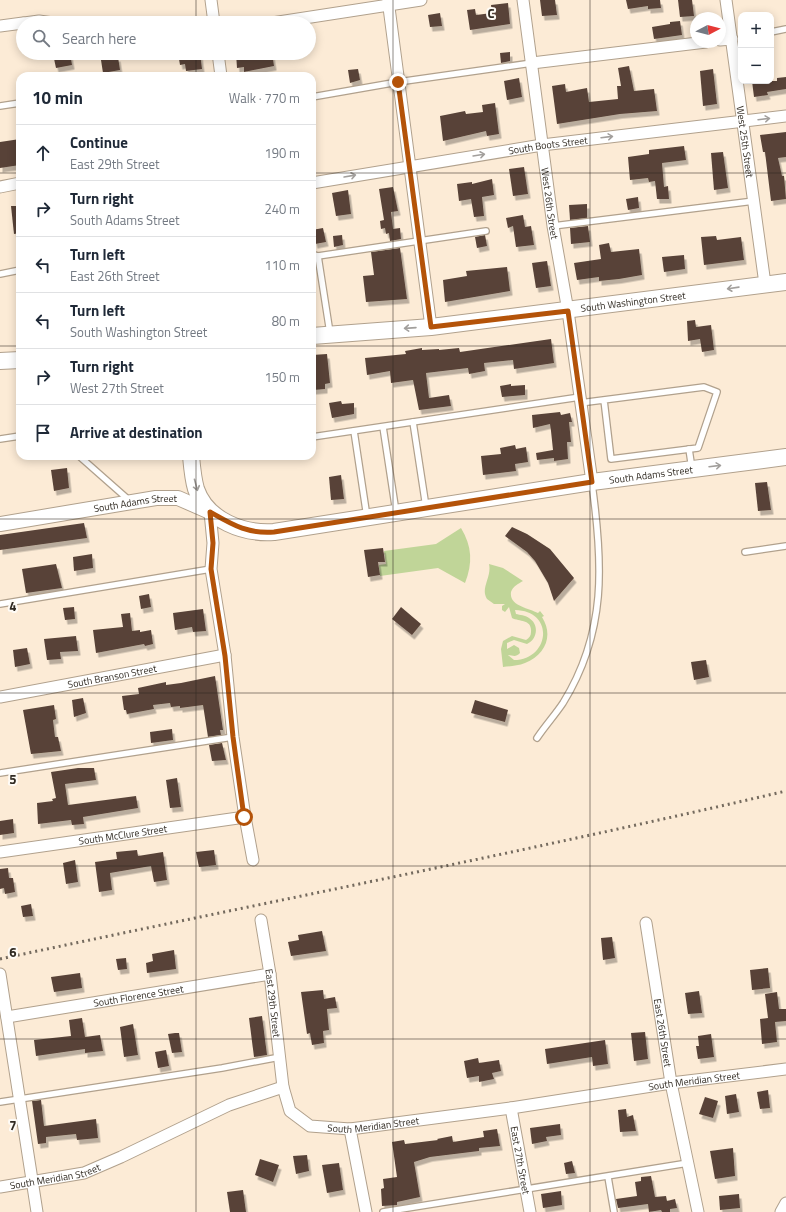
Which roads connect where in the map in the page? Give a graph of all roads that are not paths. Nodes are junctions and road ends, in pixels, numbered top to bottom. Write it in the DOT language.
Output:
graph roads {
  1 [pos="211,0"];
  2 [pos="421,0"];
  3 [pos="523,0"];
  4 [pos="726,0"];
  5 [pos="388,2"];
  6 [pos="213,16"];
  7 [pos="311,16"];
  8 [pos="16,24"];
  9 [pos="0,26"];
  10 [pos="786,29"];
  11 [pos="774,31"];
  12 [pos="734,38"];
  13 [pos="726,39"];
  14 [pos="690,44"];
  15 [pos="219,60"];
  16 [pos="532,63"];
  17 [pos="220,72"];
  18 [pos="398,82"];
  19 [pos="316,96"];
  20 [pos="16,104"];
  21 [pos="0,106"];
  22 [pos="786,116"];
  23 [pos="743,121"];
  24 [pos="542,145"];
  25 [pos="409,166"];
  26 [pos="316,182"];
  27 [pos="16,185"];
  28 [pos="0,187"];
  29 [pos="754,201"];
  30 [pos="553,226"];
  31 [pos="486,231"];
  32 [pos="419,241"];
  33 [pos="318,256"];
  34 [pos="16,271"];
  35 [pos="0,274"];
  36 [pos="786,282"];
  37 [pos="765,284"];
  38 [pos="568,311"];
  39 [pos="431,327"];
  40 [pos="330,334"];
  41 [pos="316,336"];
  42 [pos="16,360"];
  43 [pos="0,361"];
  44 [pos="580,400"];
  45 [pos="604,400"];
  46 [pos="413,422"];
  47 [pos="383,427"];
  48 [pos="354,431"];
  49 [pos="316,436"];
  50 [pos="16,437"];
  51 [pos="0,439"];
  52 [pos="689,449"];
  53 [pos="786,457"];
  54 [pos="84,460"];
  55 [pos="192,460"];
  56 [pos="692,469"];
  57 [pos="592,482"];
  58 [pos="132,502"];
  59 [pos="426,507"];
  60 [pos="210,512"];
  61 [pos="396,512"];
  62 [pos="367,517"];
  63 [pos="0,524"];
  64 [pos="786,546"];
  65 [pos="745,552"];
  66 [pos="211,569"];
  67 [pos="0,604"];
  68 [pos="225,656"];
  69 [pos="0,697"];
  70 [pos="233,737"];
  71 [pos="537,738"];
  72 [pos="0,773"];
  73 [pos="244,817"];
  74 [pos="0,852"];
  75 [pos="253,860"];
  76 [pos="261,920"];
  77 [pos="646,923"];
  78 [pos="0,974"];
  79 [pos="270,974"];
  80 [pos="7,1017"];
  81 [pos="280,1057"];
  82 [pos="786,1069"];
  83 [pos="671,1083"];
  84 [pos="283,1087"];
  85 [pos="19,1099"];
  86 [pos="0,1102"];
  87 [pos="511,1108"];
  88 [pos="350,1129"];
  89 [pos="688,1163"];
  90 [pos="608,1177"];
  91 [pos="32,1183"];
  92 [pos="0,1188"];
  93 [pos="526,1190"];
  94 [pos="786,1203"];
  95 [pos="37,1212"];
  96 [pos="366,1212"];
  97 [pos="383,1212"];
  98 [pos="530,1212"];
  99 [pos="614,1212"];
  100 [pos="698,1212"];
  101 [pos="782,1212"];
  1 -- 6 [label="street"];
  2 -- 5 [label="street"];
  3 -- 16 [label="street, West 26th Street"];
  4 -- 12 [label="street, West 25th Street"];
  5 -- 7 [label="street"];
  5 -- 18 [label="street"];
  8 -- 9 [label="street"];
  10 -- 11 [label="lane"];
  12 -- 13 [label="street"];
  12 -- 23 [label="street, West 25th Street"];
  14 -- 16 [label="street"];
  15 -- 17 [label="street"];
  16 -- 18 [label="lane"];
  16 -- 24 [label="street, West 26th Street"];
  18 -- 19 [label="lane"];
  18 -- 25 [label="street"];
  20 -- 21 [label="lane"];
  23 -- 22 [label="street, South Boots Street, one-way"];
  24 -- 23 [label="street, South Boots Street, one-way"];
  23 -- 29 [label="street, West 25th Street"];
  25 -- 24 [label="street, South Boots Street, one-way"];
  24 -- 30 [label="street, West 26th Street"];
  26 -- 25 [label="street, South Boots Street, one-way"];
  25 -- 32 [label="street"];
  27 -- 28 [label="street"];
  29 -- 30 [label="lane"];
  29 -- 37 [label="street, West 25th Street"];
  30 -- 38 [label="street, West 26th Street"];
  31 -- 32 [label="lane"];
  32 -- 33 [label="lane"];
  32 -- 39 [label="street"];
  33 -- 40 [label="lane"];
  34 -- 35 [label="lane"];
  36 -- 37 [label="main road, South Washington Street"];
  37 -- 38 [label="main road, South Washington Street, one-way"];
  38 -- 39 [label="main road, South Washington Street"];
  38 -- 44 [label="street"];
  39 -- 40 [label="main road, South Washington Street, one-way"];
  40 -- 41 [label="main road, South Washington Street"];
  42 -- 43 [label="main road"];
  44 -- 45 [label="lane"];
  44 -- 46 [label="lane"];
  44 -- 57 [label="street"];
  45 -- 52 [label="lane"];
  45 -- 52 [label="lane"];
  46 -- 47 [label="lane"];
  46 -- 59 [label="lane"];
  47 -- 48 [label="lane"];
  47 -- 61 [label="lane"];
  48 -- 49 [label="lane"];
  48 -- 62 [label="lane"];
  50 -- 51 [label="lane"];
  52 -- 56 [label="lane"];
  56 -- 53 [label="main road, South Adams Street, one-way"];
  54 -- 58 [label="lane"];
  55 -- 60 [label="main road, one-way"];
  56 -- 57 [label="main road, South Adams Street"];
  57 -- 59 [label="main road, South Adams Street"];
  57 -- 71 [label="lane"];
  58 -- 60 [label="street, South Adams Street"];
  58 -- 63 [label="street, South Adams Street"];
  59 -- 61 [label="main road, South Adams Street"];
  60 -- 62 [label="main road, South Adams Street"];
  60 -- 66 [label="street"];
  61 -- 62 [label="main road, South Adams Street"];
  64 -- 65 [label="lane"];
  66 -- 67 [label="lane"];
  66 -- 68 [label="street"];
  68 -- 69 [label="street, South Branson Street"];
  68 -- 70 [label="street"];
  70 -- 72 [label="lane"];
  70 -- 73 [label="street"];
  73 -- 74 [label="street, South McClure Street"];
  73 -- 75 [label="street"];
  76 -- 79 [label="street, East 29th Street"];
  77 -- 83 [label="street, East 26th Street"];
  78 -- 80 [label="street"];
  79 -- 80 [label="street, South Florence Street"];
  79 -- 81 [label="street, East 29th Street"];
  80 -- 85 [label="street"];
  81 -- 84 [label="street, East 29th Street"];
  81 -- 85 [label="lane"];
  82 -- 83 [label="street, South Meridian Street"];
  83 -- 87 [label="street, South Meridian Street"];
  83 -- 89 [label="street, East 26th Street"];
  84 -- 88 [label="street, South Meridian Street"];
  84 -- 91 [label="street, South Meridian Street"];
  85 -- 86 [label="lane"];
  85 -- 91 [label="street"];
  87 -- 88 [label="street, South Meridian Street"];
  87 -- 93 [label="street, East 27th Street"];
  88 -- 96 [label="street"];
  89 -- 90 [label="lane"];
  89 -- 100 [label="street, East 26th Street"];
  90 -- 93 [label="lane"];
  90 -- 99 [label="lane"];
  91 -- 92 [label="street, South Meridian Street"];
  91 -- 95 [label="street"];
  93 -- 97 [label="lane"];
  93 -- 98 [label="street, East 27th Street"];
  94 -- 101 [label="street"];
}
